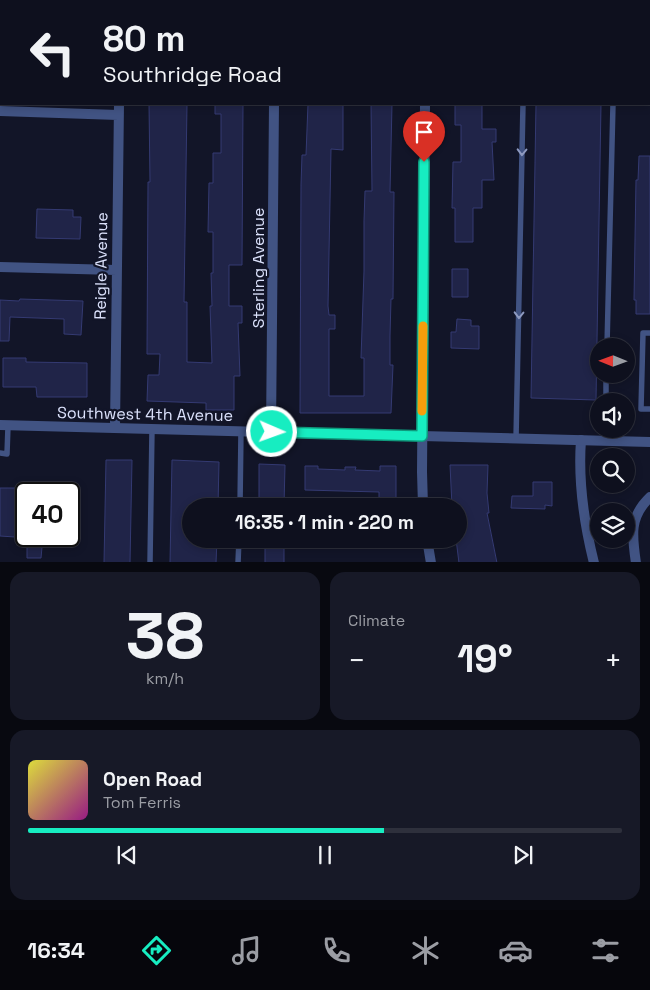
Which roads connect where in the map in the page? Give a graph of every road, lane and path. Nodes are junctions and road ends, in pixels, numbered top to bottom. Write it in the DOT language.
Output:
graph roads {
  1 [pos="274,105"];
  2 [pos="425,105"];
  3 [pos="524,105"];
  4 [pos="613,105"];
  5 [pos="118,109"];
  6 [pos="0,111"];
  7 [pos="0,267"];
  8 [pos="116,270"];
  9 [pos="650,333"];
  10 [pos="607,338"];
  11 [pos="650,409"];
  12 [pos="4,426"];
  13 [pos="115,428"];
  14 [pos="152,429"];
  15 [pos="241,431"];
  16 [pos="272,432"];
  17 [pos="422,436"];
  18 [pos="516,439"];
  19 [pos="581,440"];
  20 [pos="605,441"];
  21 [pos="650,442"];
  22 [pos="0,453"];
  23 [pos="650,497"];
  24 [pos="240,498"];
  25 [pos="424,498"];
  26 [pos="239,548"];
  27 [pos="429,548"];
  28 [pos="150,562"];
  29 [pos="238,562"];
  30 [pos="431,562"];
  31 [pos="594,562"];
  32 [pos="636,562"];
  1 -- 16 [label="street, Sterling Avenue"];
  2 -- 17 [label="street"];
  3 -- 18 [label="lane, one-way"];
  4 -- 10 [label="lane"];
  5 -- 6 [label="street"];
  5 -- 8 [label="street, Reigle Avenue"];
  7 -- 8 [label="street"];
  8 -- 13 [label="street, Reigle Avenue"];
  9 -- 11 [label="lane"];
  12 -- 13 [label="street, Southwest 4th Avenue"];
  12 -- 22 [label="lane"];
  13 -- 14 [label="street, Southwest 4th Avenue"];
  14 -- 15 [label="street, Southwest 4th Avenue"];
  14 -- 28 [label="lane"];
  15 -- 16 [label="street, Southwest 4th Avenue"];
  15 -- 24 [label="lane"];
  16 -- 17 [label="street, Southwest 4th Avenue"];
  17 -- 18 [label="street, Southwest 4th Avenue"];
  17 -- 25 [label="street"];
  18 -- 19 [label="street, Southwest 4th Avenue"];
  19 -- 20 [label="street, Southwest 4th Avenue"];
  19 -- 31 [label="street"];
  20 -- 21 [label="street, Southwest 4th Avenue"];
  23 -- 32 [label="street"];
  26 -- 29 [label="lane"];
  27 -- 30 [label="street"];
}
